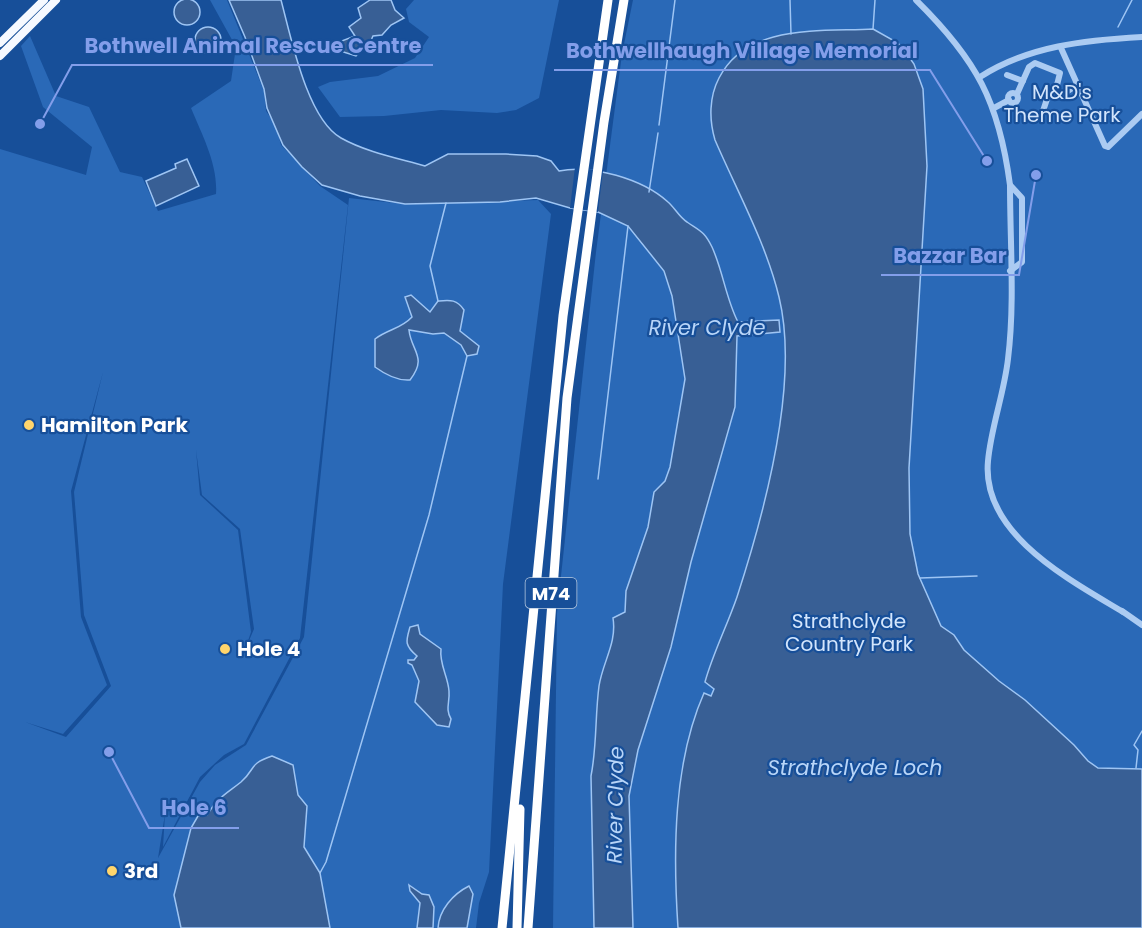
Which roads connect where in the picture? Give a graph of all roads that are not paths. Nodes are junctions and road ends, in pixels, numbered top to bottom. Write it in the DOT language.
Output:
graph roads {
  1 [pos="44,0"];
  2 [pos="56,0"];
  3 [pos="608,0"];
  4 [pos="624,0"];
  5 [pos="916,0"];
  6 [pos="1142,37"];
  7 [pos="0,43"];
  8 [pos="1061,48"];
  9 [pos="0,56"];
  10 [pos="1007,75"];
  11 [pos="980,77"];
  12 [pos="1023,81"];
  13 [pos="1078,84"];
  14 [pos="1056,89"];
  15 [pos="994,108"];
  16 [pos="1043,111"];
  17 [pos="1142,114"];
  18 [pos="1010,185"];
  19 [pos="1010,271"];
  20 [pos="1014,534"];
  21 [pos="1123,612"];
  22 [pos="1142,625"];
  23 [pos="522,744"];
  24 [pos="502,928"];
  25 [pos="517,928"];
  26 [pos="528,928"];
  1 -- 7 [label="main road"];
  2 -- 9 [label="main road"];
  3 -- 23 [label="highway, M74"];
  4 -- 26 [label="highway, M74"];
  5 -- 11 [label="street"];
  6 -- 8 [label="street"];
  8 -- 11 [label="street"];
  8 -- 13 [label="street"];
  10 -- 12 [label="street"];
  11 -- 15 [label="street"];
  12 -- 14 [label="street"];
  12 -- 15 [label="street"];
  13 -- 16 [label="street"];
  13 -- 17 [label="street"];
  15 -- 18 [label="street"];
  18 -- 19 [label="street"];
  18 -- 19 [label="street"];
  19 -- 20 [label="street"];
  20 -- 21 [label="street"];
  20 -- 21 [label="street"];
  21 -- 22 [label="street"];
  23 -- 24 [label="highway"];
  23 -- 25 [label="highway, M74"];
}
